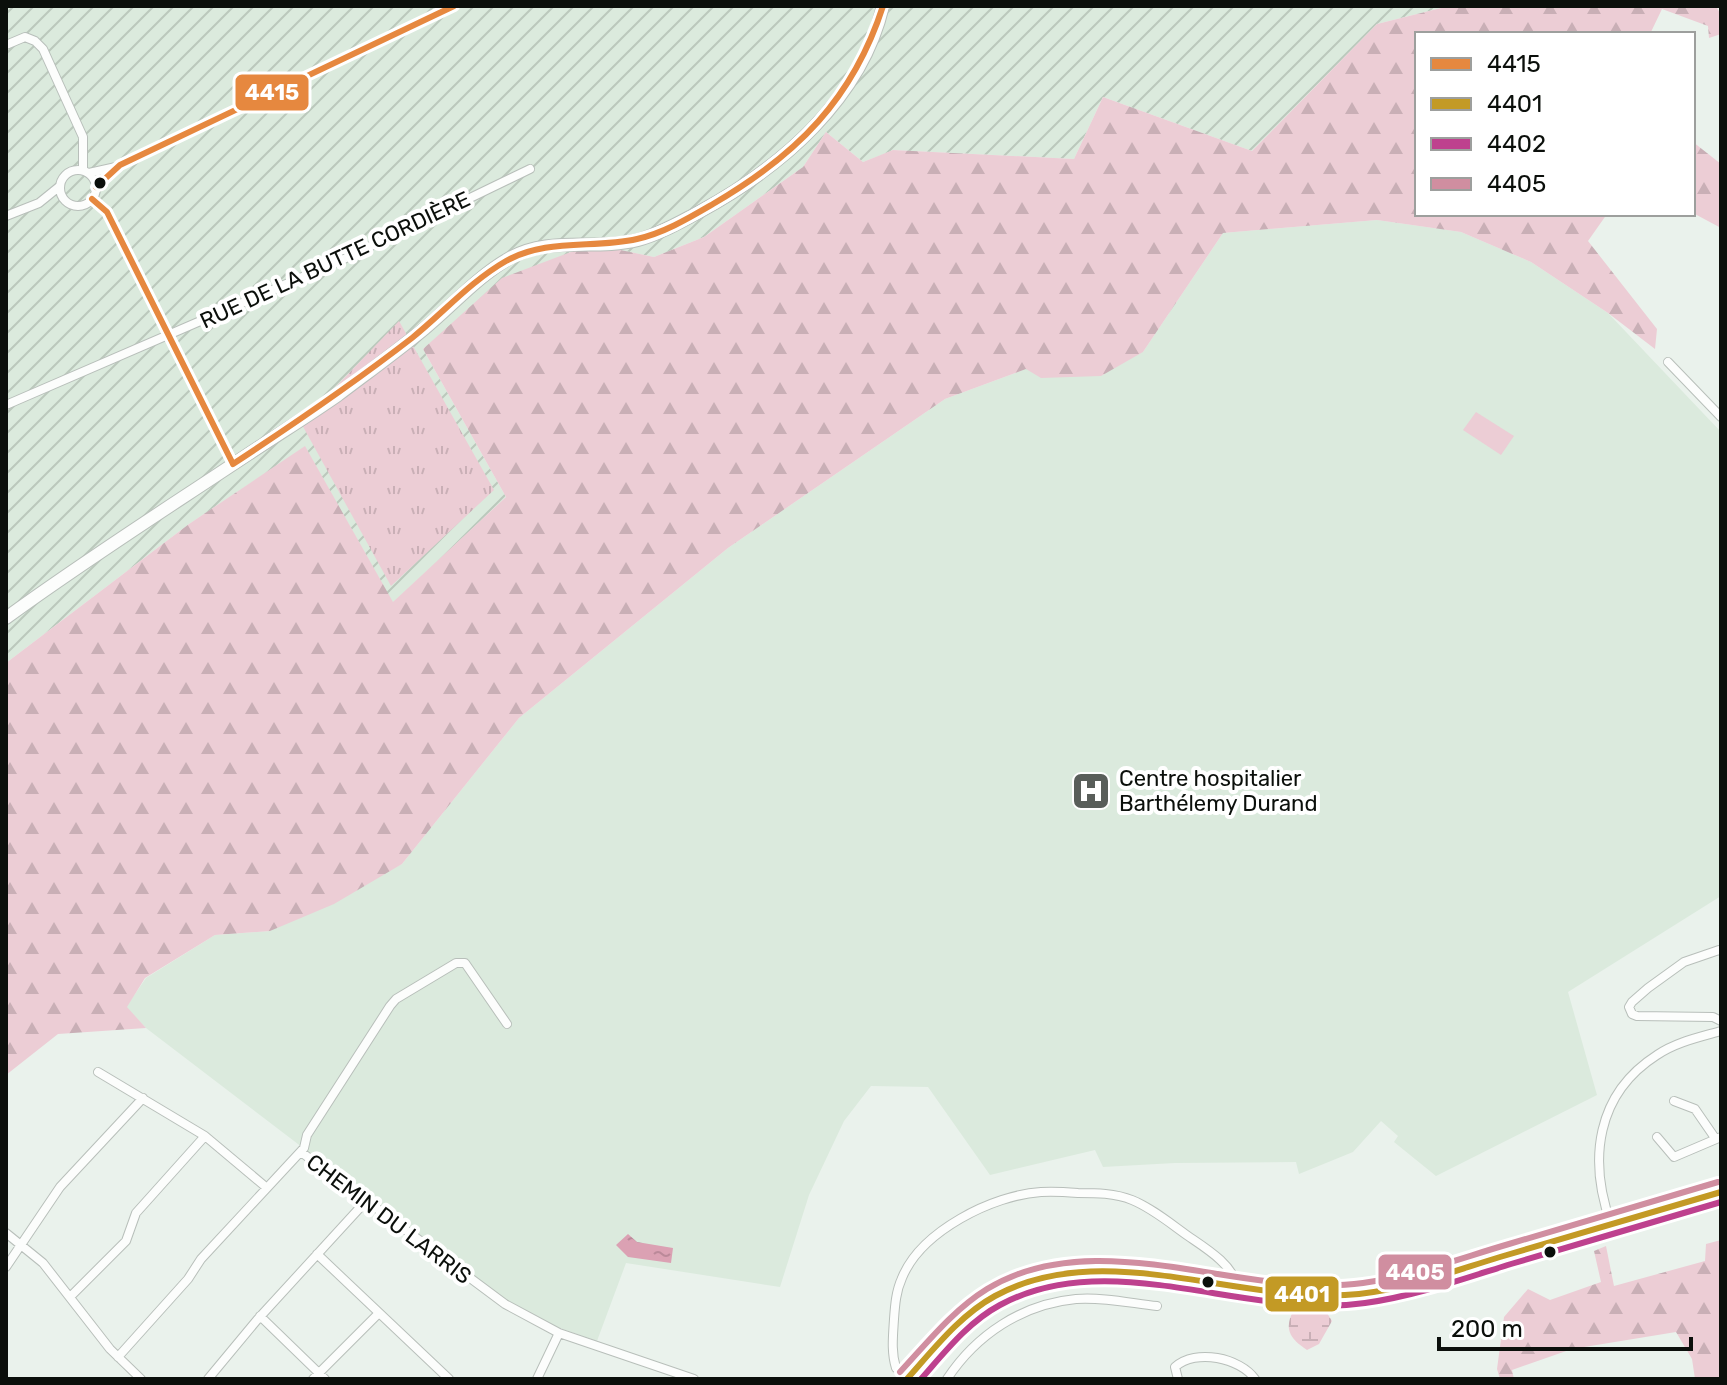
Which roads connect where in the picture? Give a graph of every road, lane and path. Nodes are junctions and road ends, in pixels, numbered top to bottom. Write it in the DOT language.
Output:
graph roads {
  1 [pos="454,6"];
  2 [pos="883,6"];
  3 [pos="6,45"];
  4 [pos="82,154"];
  5 [pos="120,165"];
  6 [pos="530,169"];
  7 [pos="69,172"];
  8 [pos="86,172"];
  9 [pos="60,186"];
  10 [pos="96,187"];
  11 [pos="92,199"];
  12 [pos="66,201"];
  13 [pos="39,203"];
  14 [pos="6,216"];
  15 [pos="168,336"];
  16 [pos="1668,362"];
  17 [pos="6,405"];
  18 [pos="1721,417"];
  19 [pos="233,464"];
  20 [pos="6,618"];
  21 [pos="1721,951"];
  22 [pos="1721,1021"];
  23 [pos="507,1024"];
  24 [pos="1721,1031"];
  25 [pos="98,1072"];
  26 [pos="143,1098"];
  27 [pos="1674,1101"];
  28 [pos="205,1136"];
  29 [pos="1657,1137"];
  30 [pos="1718,1138"];
  31 [pos="301,1152"];
  32 [pos="267,1188"];
  33 [pos="1721,1192"];
  34 [pos="366,1201"];
  35 [pos="1611,1224"];
  36 [pos="6,1233"];
  37 [pos="22,1244"];
  38 [pos="317,1254"];
  39 [pos="6,1267"];
  40 [pos="1238,1287"];
  41 [pos="70,1297"];
  42 [pos="1157,1306"];
  43 [pos="379,1313"];
  44 [pos="260,1316"];
  45 [pos="559,1333"];
  46 [pos="118,1357"];
  47 [pos="896,1368"];
  48 [pos="319,1377"];
  49 [pos="141,1379"];
  50 [pos="208,1379"];
  51 [pos="449,1379"];
  52 [pos="537,1379"];
  53 [pos="694,1379"];
  54 [pos="907,1379"];
  55 [pos="947,1379"];
  56 [pos="1178,1379"];
  57 [pos="1255,1379"];
  1 -- 5 [label="street"];
  2 -- 19 [label="main road"];
  3 -- 4 [label="street"];
  4 -- 7 [label="street"];
  4 -- 8 [label="street"];
  5 -- 8 [label="street"];
  5 -- 10 [label="street"];
  6 -- 15 [label="street, RUE DE LA BUTTE CORDIÈRE"];
  7 -- 8 [label="street"];
  7 -- 9 [label="street"];
  8 -- 10 [label="street"];
  9 -- 12 [label="street"];
  9 -- 13 [label="street"];
  10 -- 11 [label="street"];
  11 -- 12 [label="street"];
  11 -- 15 [label="street"];
  12 -- 13 [label="street"];
  13 -- 14 [label="street"];
  15 -- 17 [label="street, RUE DE LA BUTTE CORDIÈRE"];
  15 -- 19 [label="street"];
  16 -- 18 [label="street"];
  19 -- 20 [label="main road"];
  21 -- 22 [label="street"];
  23 -- 31 [label="street, CHEMIN DU LARRIS"];
  24 -- 35 [label="street"];
  25 -- 26 [label="street"];
  26 -- 28 [label="street"];
  26 -- 37 [label="street"];
  27 -- 30 [label="street"];
  28 -- 32 [label="street"];
  28 -- 41 [label="street"];
  29 -- 30 [label="street"];
  31 -- 32 [label="street"];
  31 -- 34 [label="street, CHEMIN DU LARRIS"];
  32 -- 46 [label="street"];
  33 -- 35 [label="main road"];
  34 -- 38 [label="street"];
  34 -- 45 [label="street, CHEMIN DU LARRIS"];
  35 -- 40 [label="main road"];
  36 -- 37 [label="street"];
  37 -- 39 [label="street"];
  37 -- 41 [label="street"];
  38 -- 43 [label="street"];
  38 -- 44 [label="street"];
  40 -- 47 [label="street"];
  40 -- 54 [label="main road"];
  41 -- 46 [label="street"];
  42 -- 55 [label="street"];
  43 -- 48 [label="street"];
  43 -- 51 [label="street"];
  44 -- 48 [label="street"];
  44 -- 50 [label="street"];
  45 -- 52 [label="street"];
  45 -- 53 [label="street, CHEMIN DU LARRIS"];
  46 -- 49 [label="street"];
  56 -- 57 [label="street"];
}
